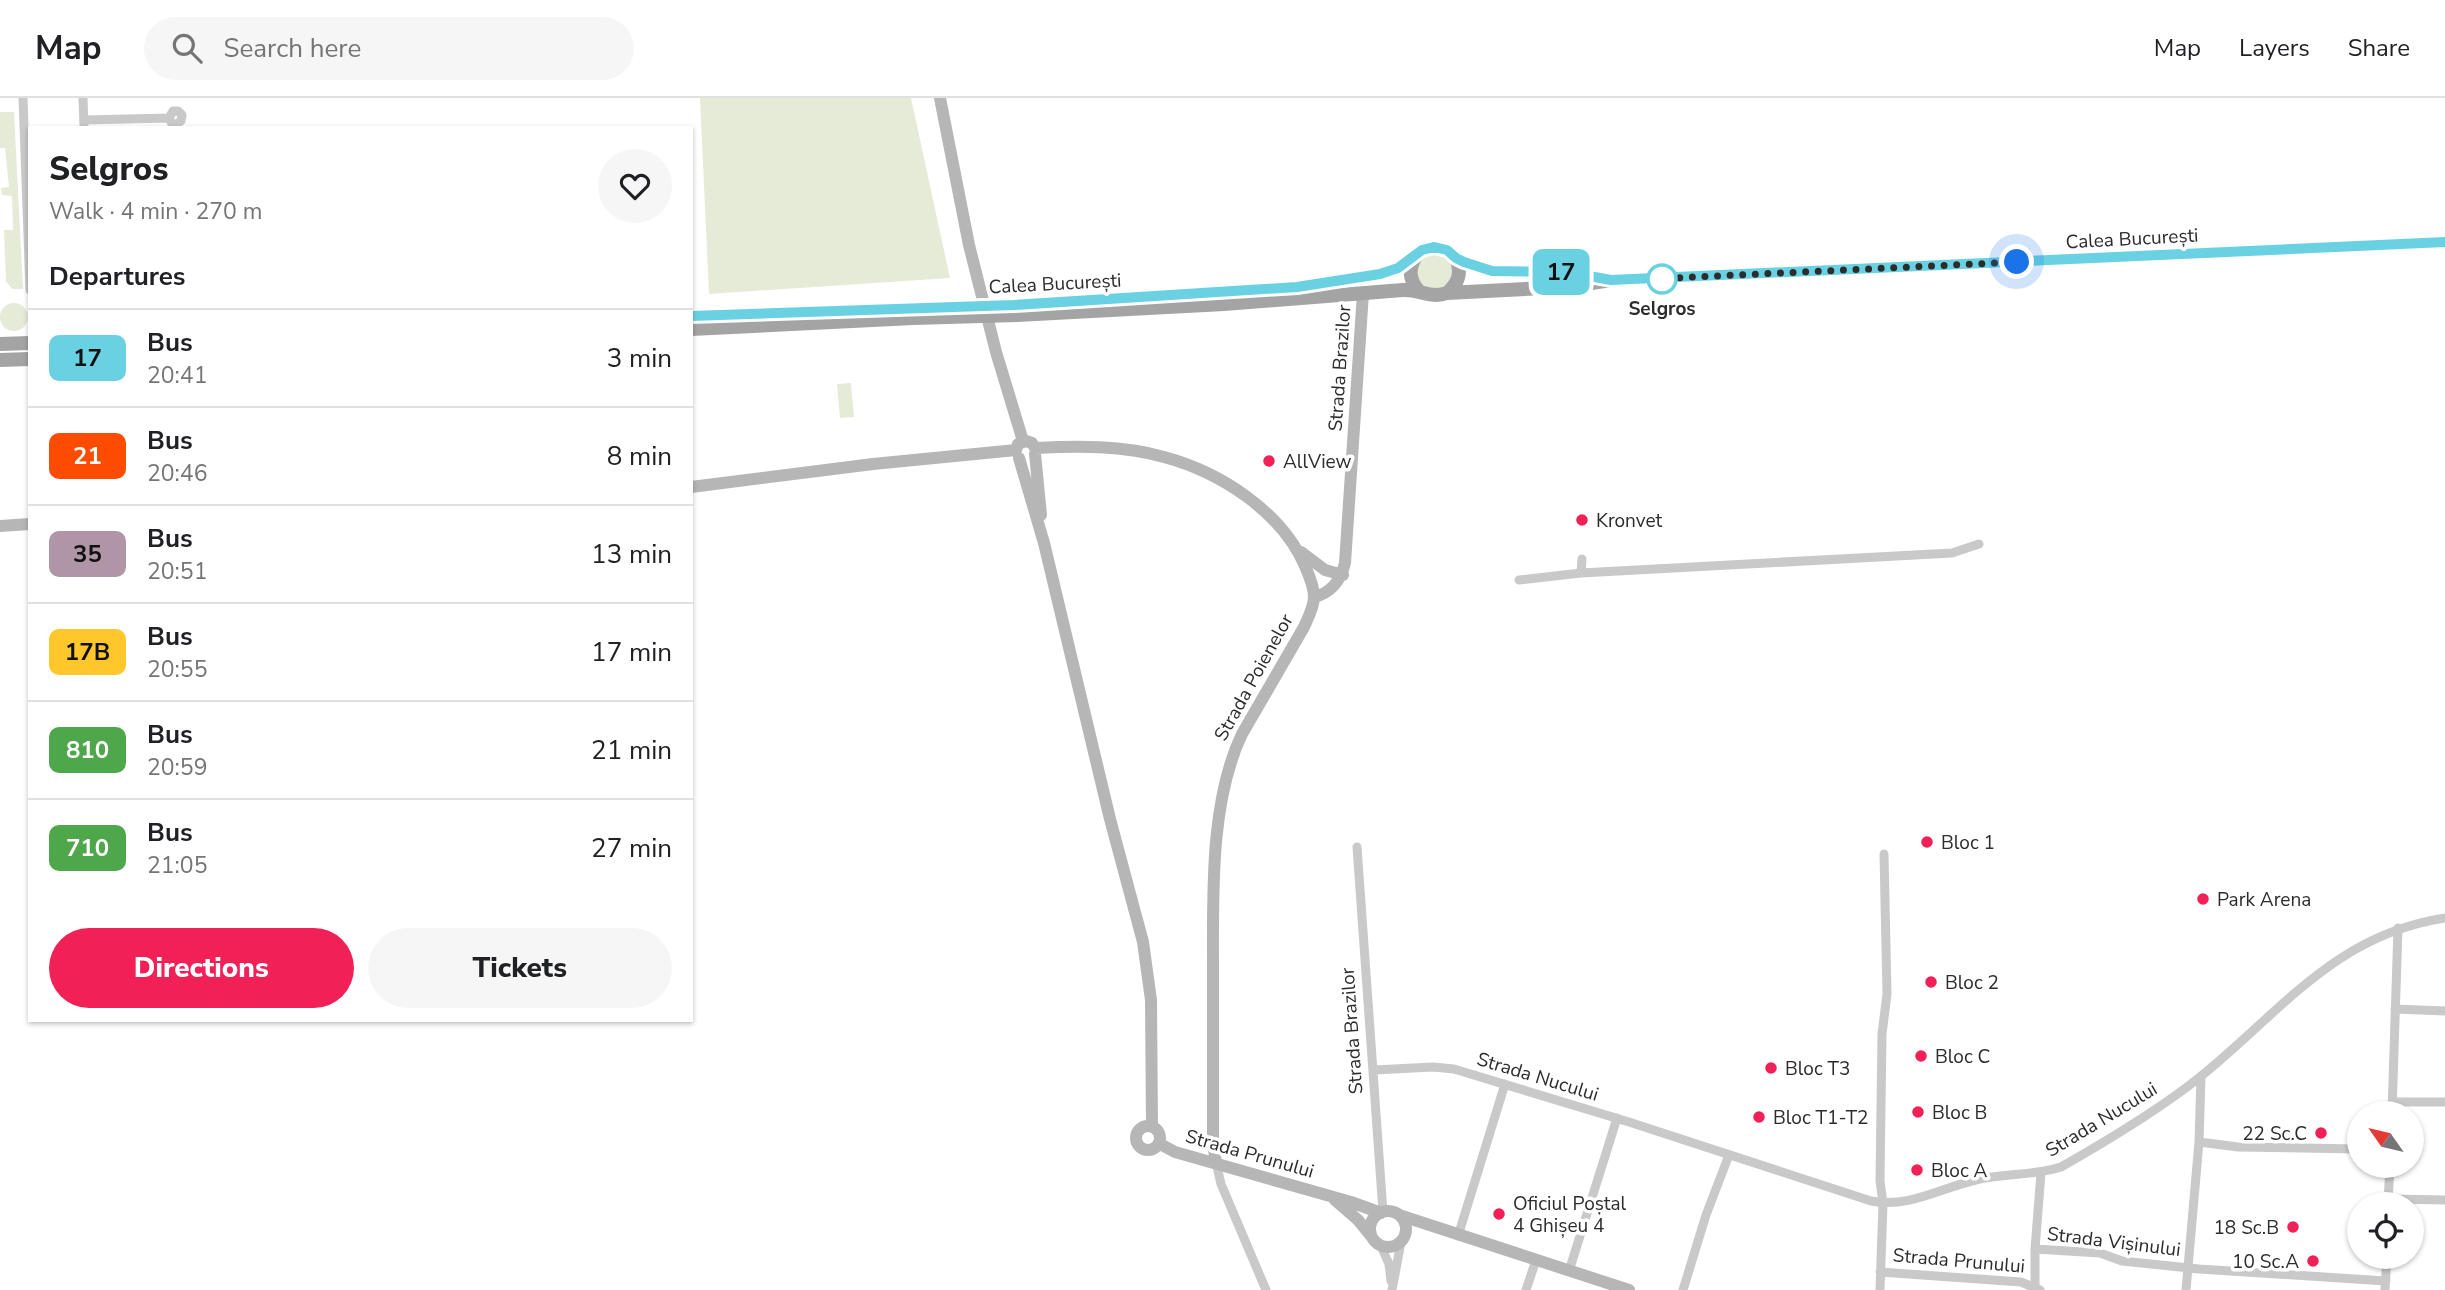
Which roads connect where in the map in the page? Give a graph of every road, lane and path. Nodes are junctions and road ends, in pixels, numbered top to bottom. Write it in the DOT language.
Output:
graph roads {
  1 [pos="23,98"];
  2 [pos="83,98"];
  3 [pos="940,98"];
  4 [pos="84,124"];
  5 [pos="184,125"];
  6 [pos="28,235"];
  7 [pos="2445,242"];
  8 [pos="1416,256"];
  9 [pos="1456,258"];
  10 [pos="1611,280"];
  11 [pos="1419,291"];
  12 [pos="1363,293"];
  13 [pos="1447,293"];
  14 [pos="1016,310"];
  15 [pos="913,313"];
  16 [pos="693,316"];
  17 [pos="693,329"];
  18 [pos="28,343"];
  19 [pos="0,344"];
  20 [pos="28,359"];
  21 [pos="0,360"];
  22 [pos="1026,450"];
  23 [pos="693,487"];
  24 [pos="28,524"];
  25 [pos="0,526"];
  26 [pos="1979,544"];
  27 [pos="1887,545"];
  28 [pos="1914,545"];
  29 [pos="1297,548"];
  30 [pos="1907,556"];
  31 [pos="1880,557"];
  32 [pos="1582,559"];
  33 [pos="1581,573"];
  34 [pos="1343,575"];
  35 [pos="1519,580"];
  36 [pos="1314,597"];
  37 [pos="1357,847"];
  38 [pos="1884,854"];
  39 [pos="2445,918"];
  40 [pos="2398,928"];
  41 [pos="2395,1009"];
  42 [pos="2445,1011"];
  43 [pos="1374,1070"];
  44 [pos="2201,1076"];
  45 [pos="1505,1084"];
  46 [pos="2392,1101"];
  47 [pos="2424,1102"];
  48 [pos="2445,1102"];
  49 [pos="1617,1118"];
  50 [pos="1152,1126"];
  51 [pos="2199,1142"];
  52 [pos="1160,1144"];
  53 [pos="2347,1149"];
  54 [pos="1728,1155"];
  55 [pos="1216,1162"];
  56 [pos="2041,1173"];
  57 [pos="1332,1197"];
  58 [pos="2424,1200"];
  59 [pos="2445,1200"];
  60 [pos="1883,1203"];
  61 [pos="1382,1212"];
  62 [pos="1399,1215"];
  63 [pos="1371,1236"];
  64 [pos="1458,1236"];
  65 [pos="1403,1240"];
  66 [pos="1381,1246"];
  67 [pos="2035,1248"];
  68 [pos="1535,1260"];
  69 [pos="2189,1268"];
  70 [pos="1569,1271"];
  71 [pos="1880,1272"];
  72 [pos="2386,1286"];
  73 [pos="2037,1289"];
  74 [pos="1266,1290"];
  75 [pos="1392,1290"];
  76 [pos="1526,1290"];
  77 [pos="1629,1290"];
  78 [pos="1683,1290"];
  79 [pos="1880,1290"];
  80 [pos="2186,1290"];
  1 -- 6 [label="street"];
  2 -- 4 [label="street"];
  3 -- 22 [label="street"];
  4 -- 5 [label="street"];
  7 -- 10 [label="main road, Calea București"];
  8 -- 9 [label="main road, Calea București"];
  8 -- 11 [label="main road"];
  8 -- 14 [label="main road, Calea București"];
  9 -- 10 [label="main road, Calea București"];
  9 -- 13 [label="main road"];
  10 -- 13 [label="main road, Calea București"];
  11 -- 12 [label="main road, Calea București"];
  11 -- 13 [label="main road, Calea București"];
  12 -- 14 [label="main road, Calea București"];
  12 -- 34 [label="street, Strada Brazilor"];
  14 -- 15 [label="main road, Calea București"];
  15 -- 16 [label="main road, Calea București"];
  15 -- 17 [label="main road, Calea București"];
  18 -- 19 [label="main road"];
  20 -- 21 [label="main road"];
  22 -- 23 [label="street"];
  22 -- 29 [label="street"];
  22 -- 50 [label="street"];
  24 -- 25 [label="street"];
  26 -- 30 [label="street"];
  27 -- 31 [label="street"];
  28 -- 30 [label="street"];
  29 -- 34 [label="street"];
  29 -- 36 [label="street"];
  30 -- 31 [label="street"];
  31 -- 33 [label="street"];
  32 -- 33 [label="street"];
  33 -- 35 [label="street"];
  34 -- 36 [label="street"];
  36 -- 55 [label="street, Strada Poienelor"];
  37 -- 43 [label="street, Strada Brazilor"];
  38 -- 60 [label="street, Strada Prunului"];
  39 -- 40 [label="street, Strada Nucului"];
  40 -- 41 [label="street"];
  40 -- 44 [label="street, Strada Nucului"];
  41 -- 42 [label="street"];
  41 -- 46 [label="street"];
  43 -- 45 [label="street, Strada Nucului"];
  43 -- 61 [label="street, Strada Brazilor"];
  44 -- 51 [label="street, Strada Vișinului"];
  44 -- 56 [label="street, Strada Nucului"];
  45 -- 49 [label="street, Strada Nucului"];
  45 -- 64 [label="street"];
  47 -- 48 [label="street"];
  49 -- 54 [label="street, Strada Nucului"];
  49 -- 70 [label="street"];
  50 -- 52 [label="street, Strada Prunului"];
  50 -- 52 [label="street, Strada Prunului"];
  51 -- 53 [label="street"];
  51 -- 69 [label="street, Strada Vișinului"];
  52 -- 55 [label="street, Strada Prunului"];
  54 -- 60 [label="street, Strada Nucului"];
  54 -- 78 [label="street"];
  55 -- 57 [label="street, Strada Prunului"];
  55 -- 74 [label="street"];
  56 -- 60 [label="street, Strada Nucului"];
  56 -- 67 [label="street, Strada Vișinului"];
  57 -- 61 [label="street, Strada Prunului"];
  57 -- 63 [label="street, Strada Prunului"];
  58 -- 59 [label="street"];
  60 -- 71 [label="street, Strada Prunului"];
  61 -- 62 [label="street"];
  61 -- 63 [label="street"];
  62 -- 64 [label="street"];
  62 -- 65 [label="street"];
  63 -- 66 [label="street"];
  64 -- 65 [label="street"];
  64 -- 68 [label="street"];
  65 -- 66 [label="street"];
  65 -- 75 [label="street"];
  66 -- 75 [label="street"];
  67 -- 69 [label="street, Strada Vișinului"];
  67 -- 73 [label="street, Strada Vișinului"];
  68 -- 70 [label="street"];
  68 -- 76 [label="street"];
  69 -- 72 [label="street"];
  69 -- 80 [label="street, Strada Vișinului"];
  70 -- 77 [label="street"];
  71 -- 73 [label="street, Strada Prunului"];
  71 -- 79 [label="street, Strada Prunului"];
}
